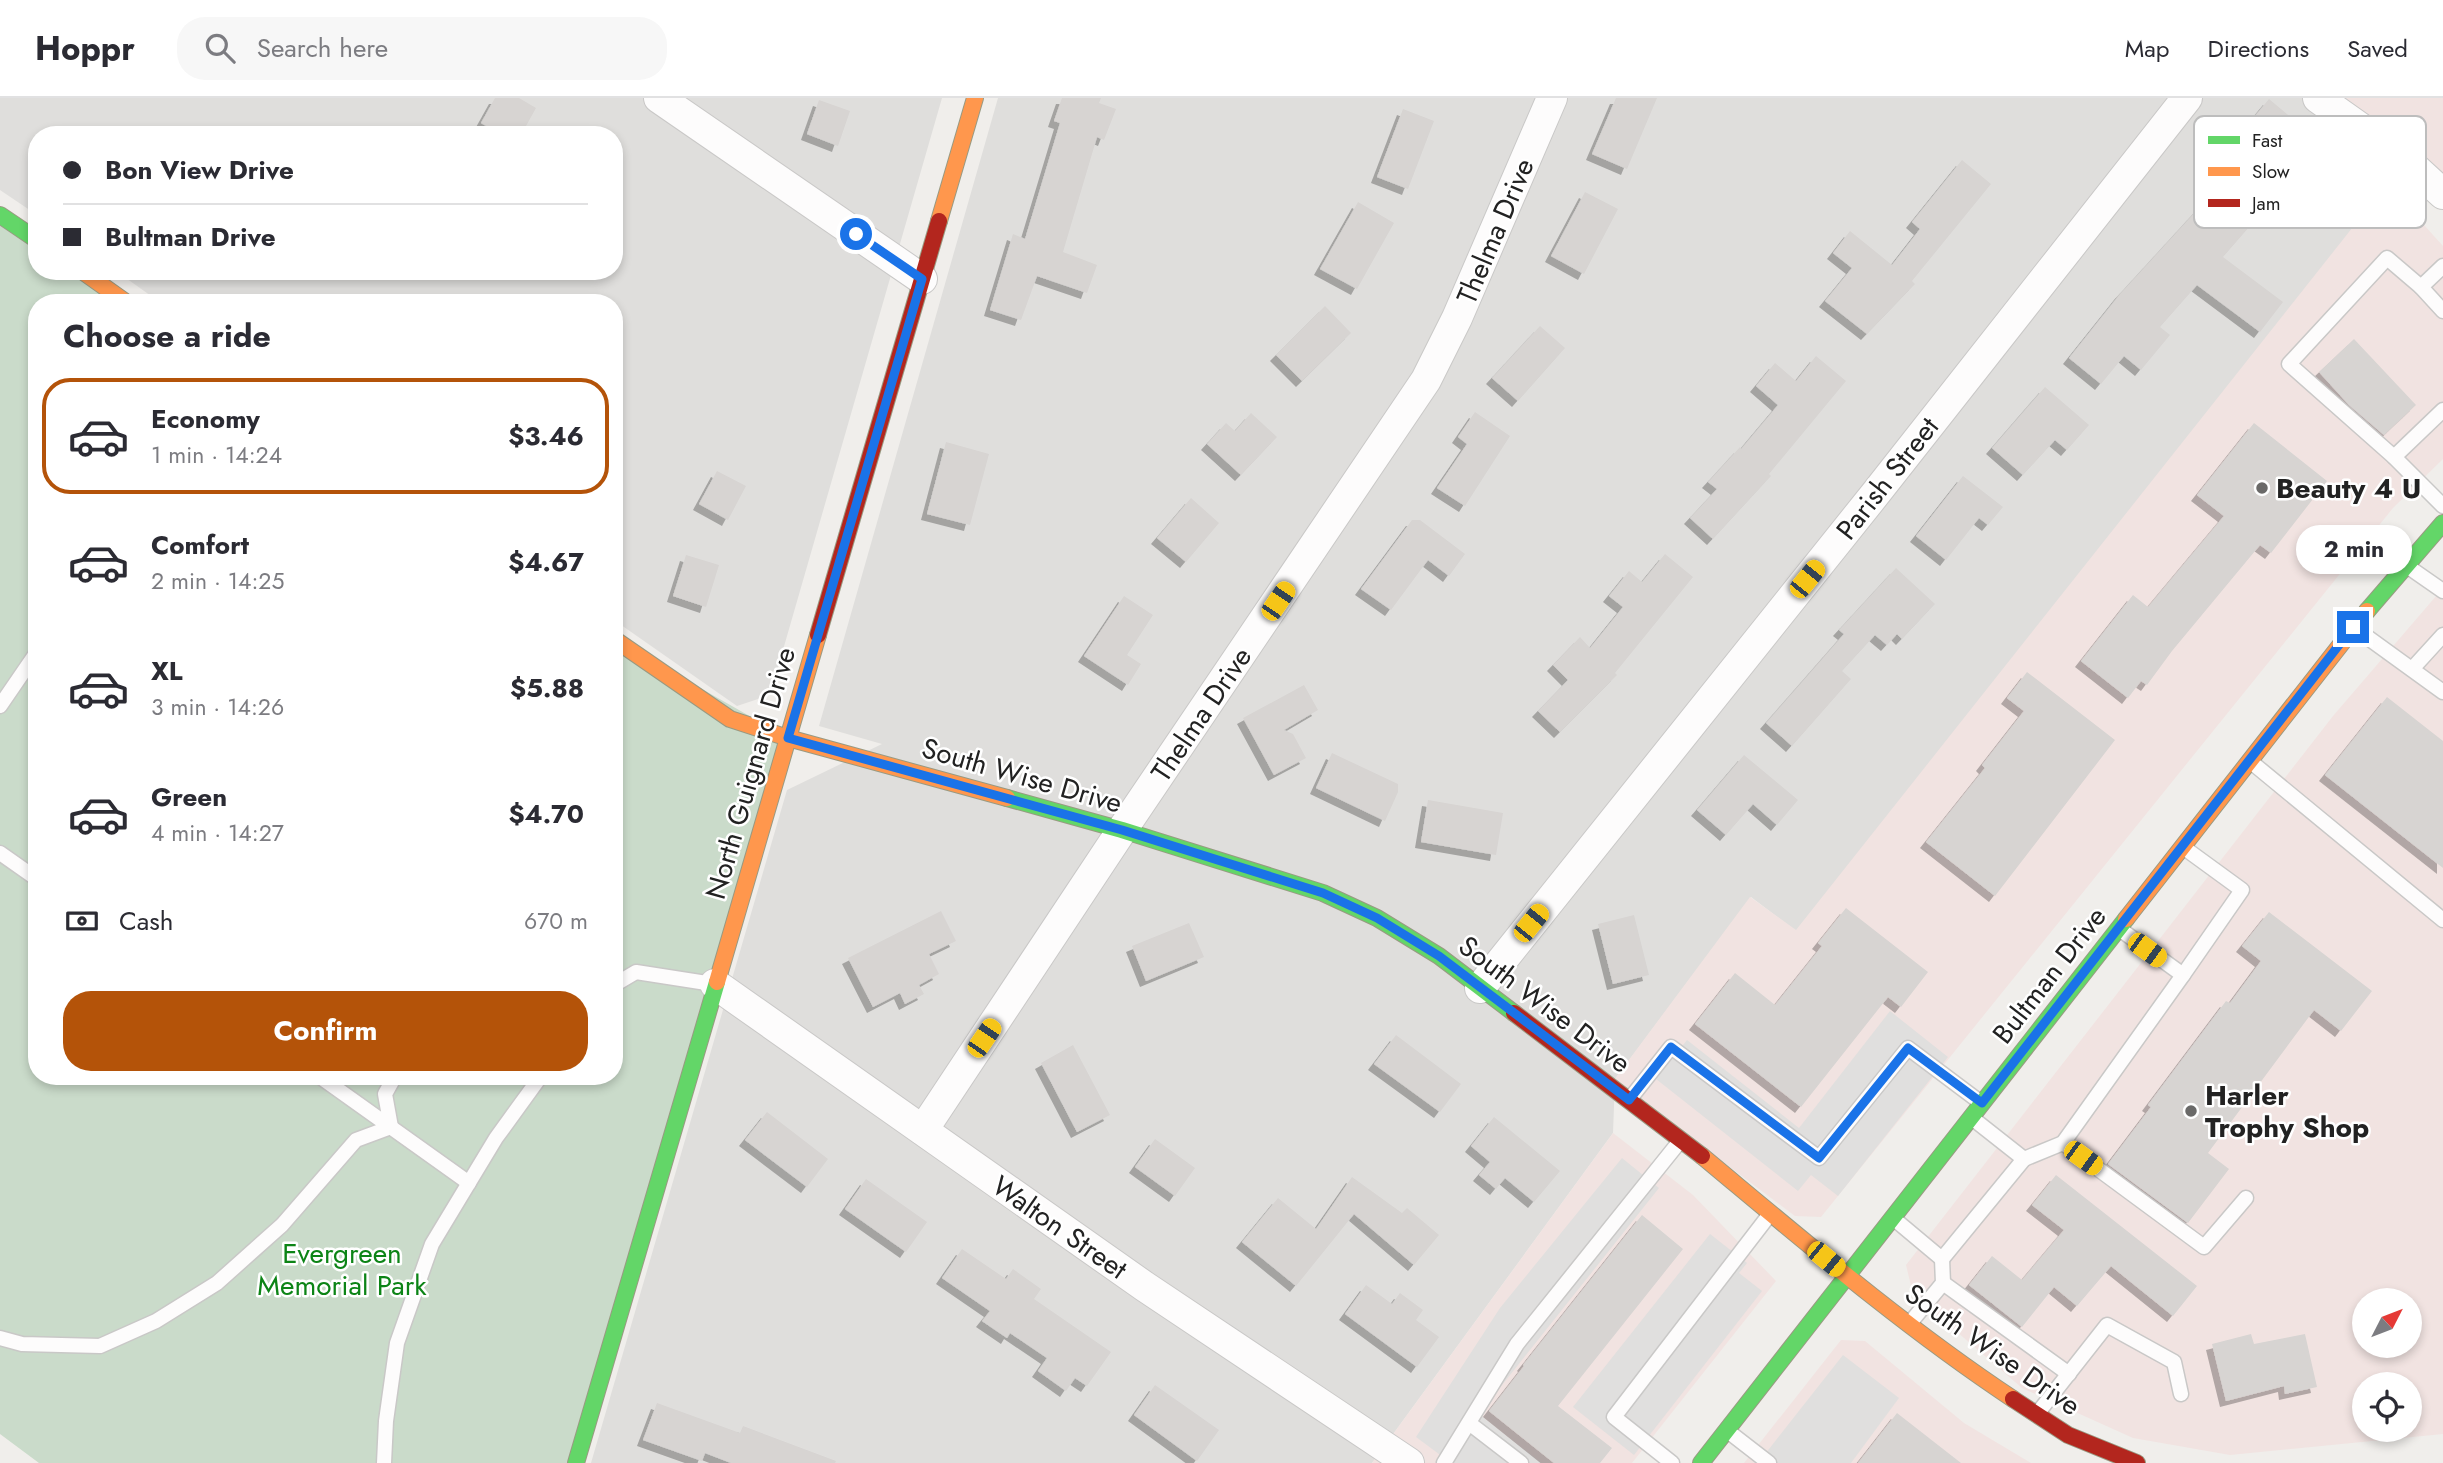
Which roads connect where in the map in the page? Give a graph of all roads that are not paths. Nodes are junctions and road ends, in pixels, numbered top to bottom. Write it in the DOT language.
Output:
graph roads {
  1 [pos="659,98"];
  2 [pos="975,98"];
  3 [pos="1552,98"];
  4 [pos="2187,98"];
  5 [pos="2318,98"];
  6 [pos="2343,116"];
  7 [pos="2426,176"];
  8 [pos="2441,187"];
  9 [pos="0,215"];
  10 [pos="28,234"];
  11 [pos="2443,266"];
  12 [pos="922,279"];
  13 [pos="95,280"];
  14 [pos="2421,287"];
  15 [pos="114,294"];
  16 [pos="2443,312"];
  17 [pos="2443,410"];
  18 [pos="2394,457"];
  19 [pos="2443,506"];
  20 [pos="2443,523"];
  21 [pos="2405,565"];
  22 [pos="2443,591"];
  23 [pos="2353,627"];
  24 [pos="2443,635"];
  25 [pos="623,645"];
  26 [pos="28,665"];
  27 [pos="2412,669"];
  28 [pos="2443,692"];
  29 [pos="0,706"];
  30 [pos="788,738"];
  31 [pos="2249,760"];
  32 [pos="1122,830"];
  33 [pos="2182,847"];
  34 [pos="0,853"];
  35 [pos="28,873"];
  36 [pos="2443,920"];
  37 [pos="2119,929"];
  38 [pos="2183,975"];
  39 [pos="623,980"];
  40 [pos="715,984"];
  41 [pos="1480,988"];
  42 [pos="331,1085"];
  43 [pos="390,1085"];
  44 [pos="534,1085"];
  45 [pos="1629,1100"];
  46 [pos="1982,1103"];
  47 [pos="1972,1117"];
  48 [pos="391,1127"];
  49 [pos="923,1130"];
  50 [pos="1681,1140"];
  51 [pos="2063,1143"];
  52 [pos="2024,1159"];
  53 [pos="469,1183"];
  54 [pos="2246,1198"];
  55 [pos="1771,1213"];
  56 [pos="1892,1217"];
  57 [pos="1942,1259"];
  58 [pos="1847,1276"];
  59 [pos="1943,1283"];
  60 [pos="1909,1324"];
  61 [pos="0,1338"];
  62 [pos="2069,1374"];
  63 [pos="2181,1394"];
  64 [pos="2036,1416"];
  65 [pos="1469,1423"];
  66 [pos="1727,1430"];
  67 [pos="384,1463"];
  68 [pos="576,1463"];
  69 [pos="1409,1463"];
  70 [pos="1444,1463"];
  71 [pos="1521,1463"];
  72 [pos="1672,1463"];
  73 [pos="1701,1463"];
  74 [pos="1769,1463"];
  75 [pos="2137,1463"];
  1 -- 12 [label="street"];
  2 -- 12 [label="main road, North Guignard Drive"];
  3 -- 32 [label="street, Thelma Drive"];
  4 -- 41 [label="street, Parish Street"];
  5 -- 6 [label="street"];
  7 -- 8 [label="street"];
  9 -- 10 [label="main road"];
  11 -- 14 [label="lane"];
  12 -- 30 [label="main road, North Guignard Drive"];
  13 -- 15 [label="main road"];
  14 -- 16 [label="lane"];
  14 -- 18 [label="lane"];
  17 -- 18 [label="lane"];
  18 -- 19 [label="lane"];
  20 -- 21 [label="main road, Bultman Drive"];
  21 -- 22 [label="lane"];
  21 -- 23 [label="main road, Bultman Drive"];
  23 -- 27 [label="lane"];
  23 -- 31 [label="main road, Bultman Drive"];
  24 -- 27 [label="lane"];
  25 -- 30 [label="main road, South Wise Drive"];
  26 -- 29 [label="lane"];
  27 -- 28 [label="lane"];
  30 -- 32 [label="main road, South Wise Drive"];
  30 -- 40 [label="main road, North Guignard Drive"];
  31 -- 33 [label="main road, Bultman Drive"];
  31 -- 36 [label="lane"];
  32 -- 41 [label="main road, South Wise Drive"];
  32 -- 49 [label="street, Thelma Drive"];
  33 -- 37 [label="main road, Bultman Drive"];
  33 -- 38 [label="lane"];
  34 -- 35 [label="lane"];
  37 -- 38 [label="lane"];
  37 -- 46 [label="main road, Bultman Drive"];
  38 -- 51 [label="lane"];
  39 -- 40 [label="lane"];
  40 -- 49 [label="street, Walton Street"];
  40 -- 68 [label="main road, North Guignard Drive"];
  41 -- 45 [label="main road, South Wise Drive"];
  42 -- 48 [label="lane"];
  43 -- 48 [label="lane"];
  44 -- 53 [label="lane"];
  45 -- 46 [label="lane"];
  45 -- 50 [label="main road, South Wise Drive"];
  46 -- 47 [label="main road, Bultman Drive"];
  47 -- 52 [label="lane"];
  47 -- 56 [label="main road, Bultman Drive"];
  48 -- 53 [label="lane"];
  48 -- 61 [label="lane"];
  49 -- 69 [label="street, Walton Street"];
  50 -- 55 [label="main road, South Wise Drive"];
  50 -- 65 [label="lane"];
  51 -- 52 [label="lane"];
  51 -- 54 [label="lane"];
  52 -- 57 [label="lane"];
  53 -- 67 [label="lane"];
  55 -- 58 [label="main road, South Wise Drive"];
  55 -- 72 [label="lane"];
  56 -- 57 [label="lane"];
  56 -- 58 [label="main road, Bultman Drive"];
  57 -- 59 [label="lane"];
  58 -- 60 [label="main road, South Wise Drive"];
  58 -- 66 [label="main road, Bultman Drive"];
  59 -- 60 [label="lane"];
  59 -- 62 [label="lane"];
  60 -- 64 [label="main road, South Wise Drive"];
  62 -- 63 [label="lane"];
  62 -- 64 [label="lane"];
  64 -- 75 [label="main road, South Wise Drive"];
  65 -- 70 [label="lane"];
  65 -- 71 [label="lane"];
  66 -- 73 [label="main road, Bultman Drive"];
  66 -- 74 [label="lane"];
}
